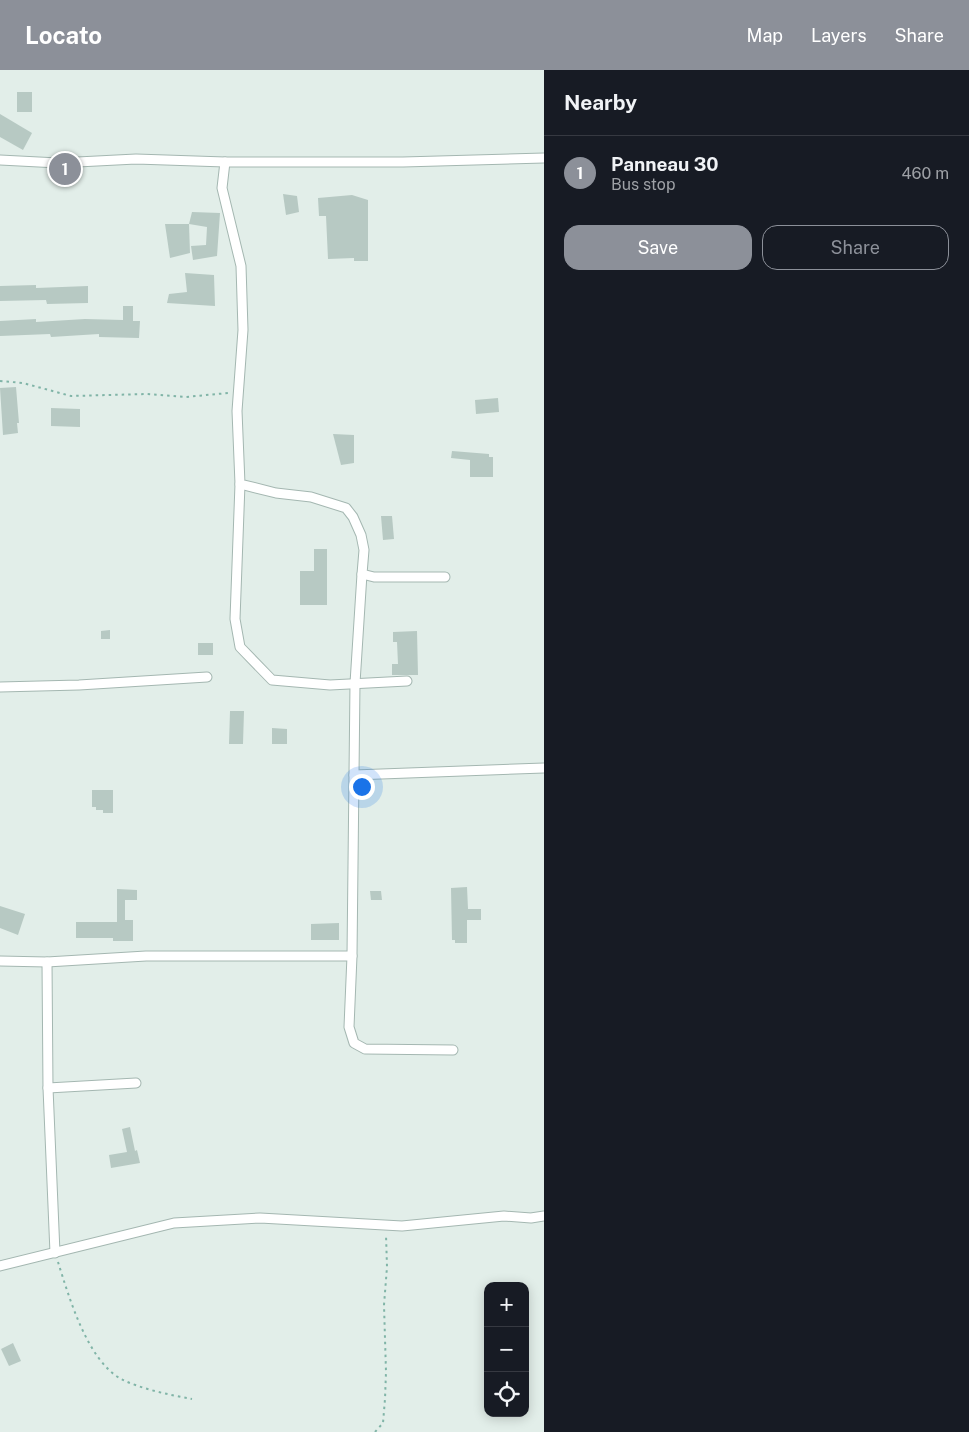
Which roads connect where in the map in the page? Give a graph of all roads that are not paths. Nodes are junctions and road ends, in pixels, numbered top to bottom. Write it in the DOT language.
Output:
graph roads {
  1 [pos="544,158"];
  2 [pos="0,160"];
  3 [pos="225,162"];
  4 [pos="240,484"];
  5 [pos="362,574"];
  6 [pos="445,578"];
  7 [pos="207,677"];
  8 [pos="407,681"];
  9 [pos="355,684"];
  10 [pos="0,687"];
  11 [pos="544,768"];
  12 [pos="354,775"];
  13 [pos="352,956"];
  14 [pos="0,961"];
  15 [pos="47,962"];
  16 [pos="453,1050"];
  17 [pos="136,1083"];
  18 [pos="48,1088"];
  19 [pos="544,1216"];
  20 [pos="55,1252"];
  21 [pos="0,1266"];
  1 -- 3 [label="street"];
  2 -- 3 [label="street"];
  3 -- 4 [label="street"];
  4 -- 5 [label="street"];
  4 -- 9 [label="street"];
  5 -- 6 [label="street"];
  5 -- 9 [label="street"];
  7 -- 10 [label="street"];
  8 -- 9 [label="street"];
  9 -- 12 [label="street"];
  11 -- 12 [label="street"];
  12 -- 13 [label="street"];
  13 -- 15 [label="street"];
  13 -- 16 [label="street"];
  14 -- 15 [label="street"];
  15 -- 18 [label="street"];
  17 -- 18 [label="street"];
  18 -- 20 [label="street"];
  19 -- 20 [label="street"];
  20 -- 21 [label="street"];
}
